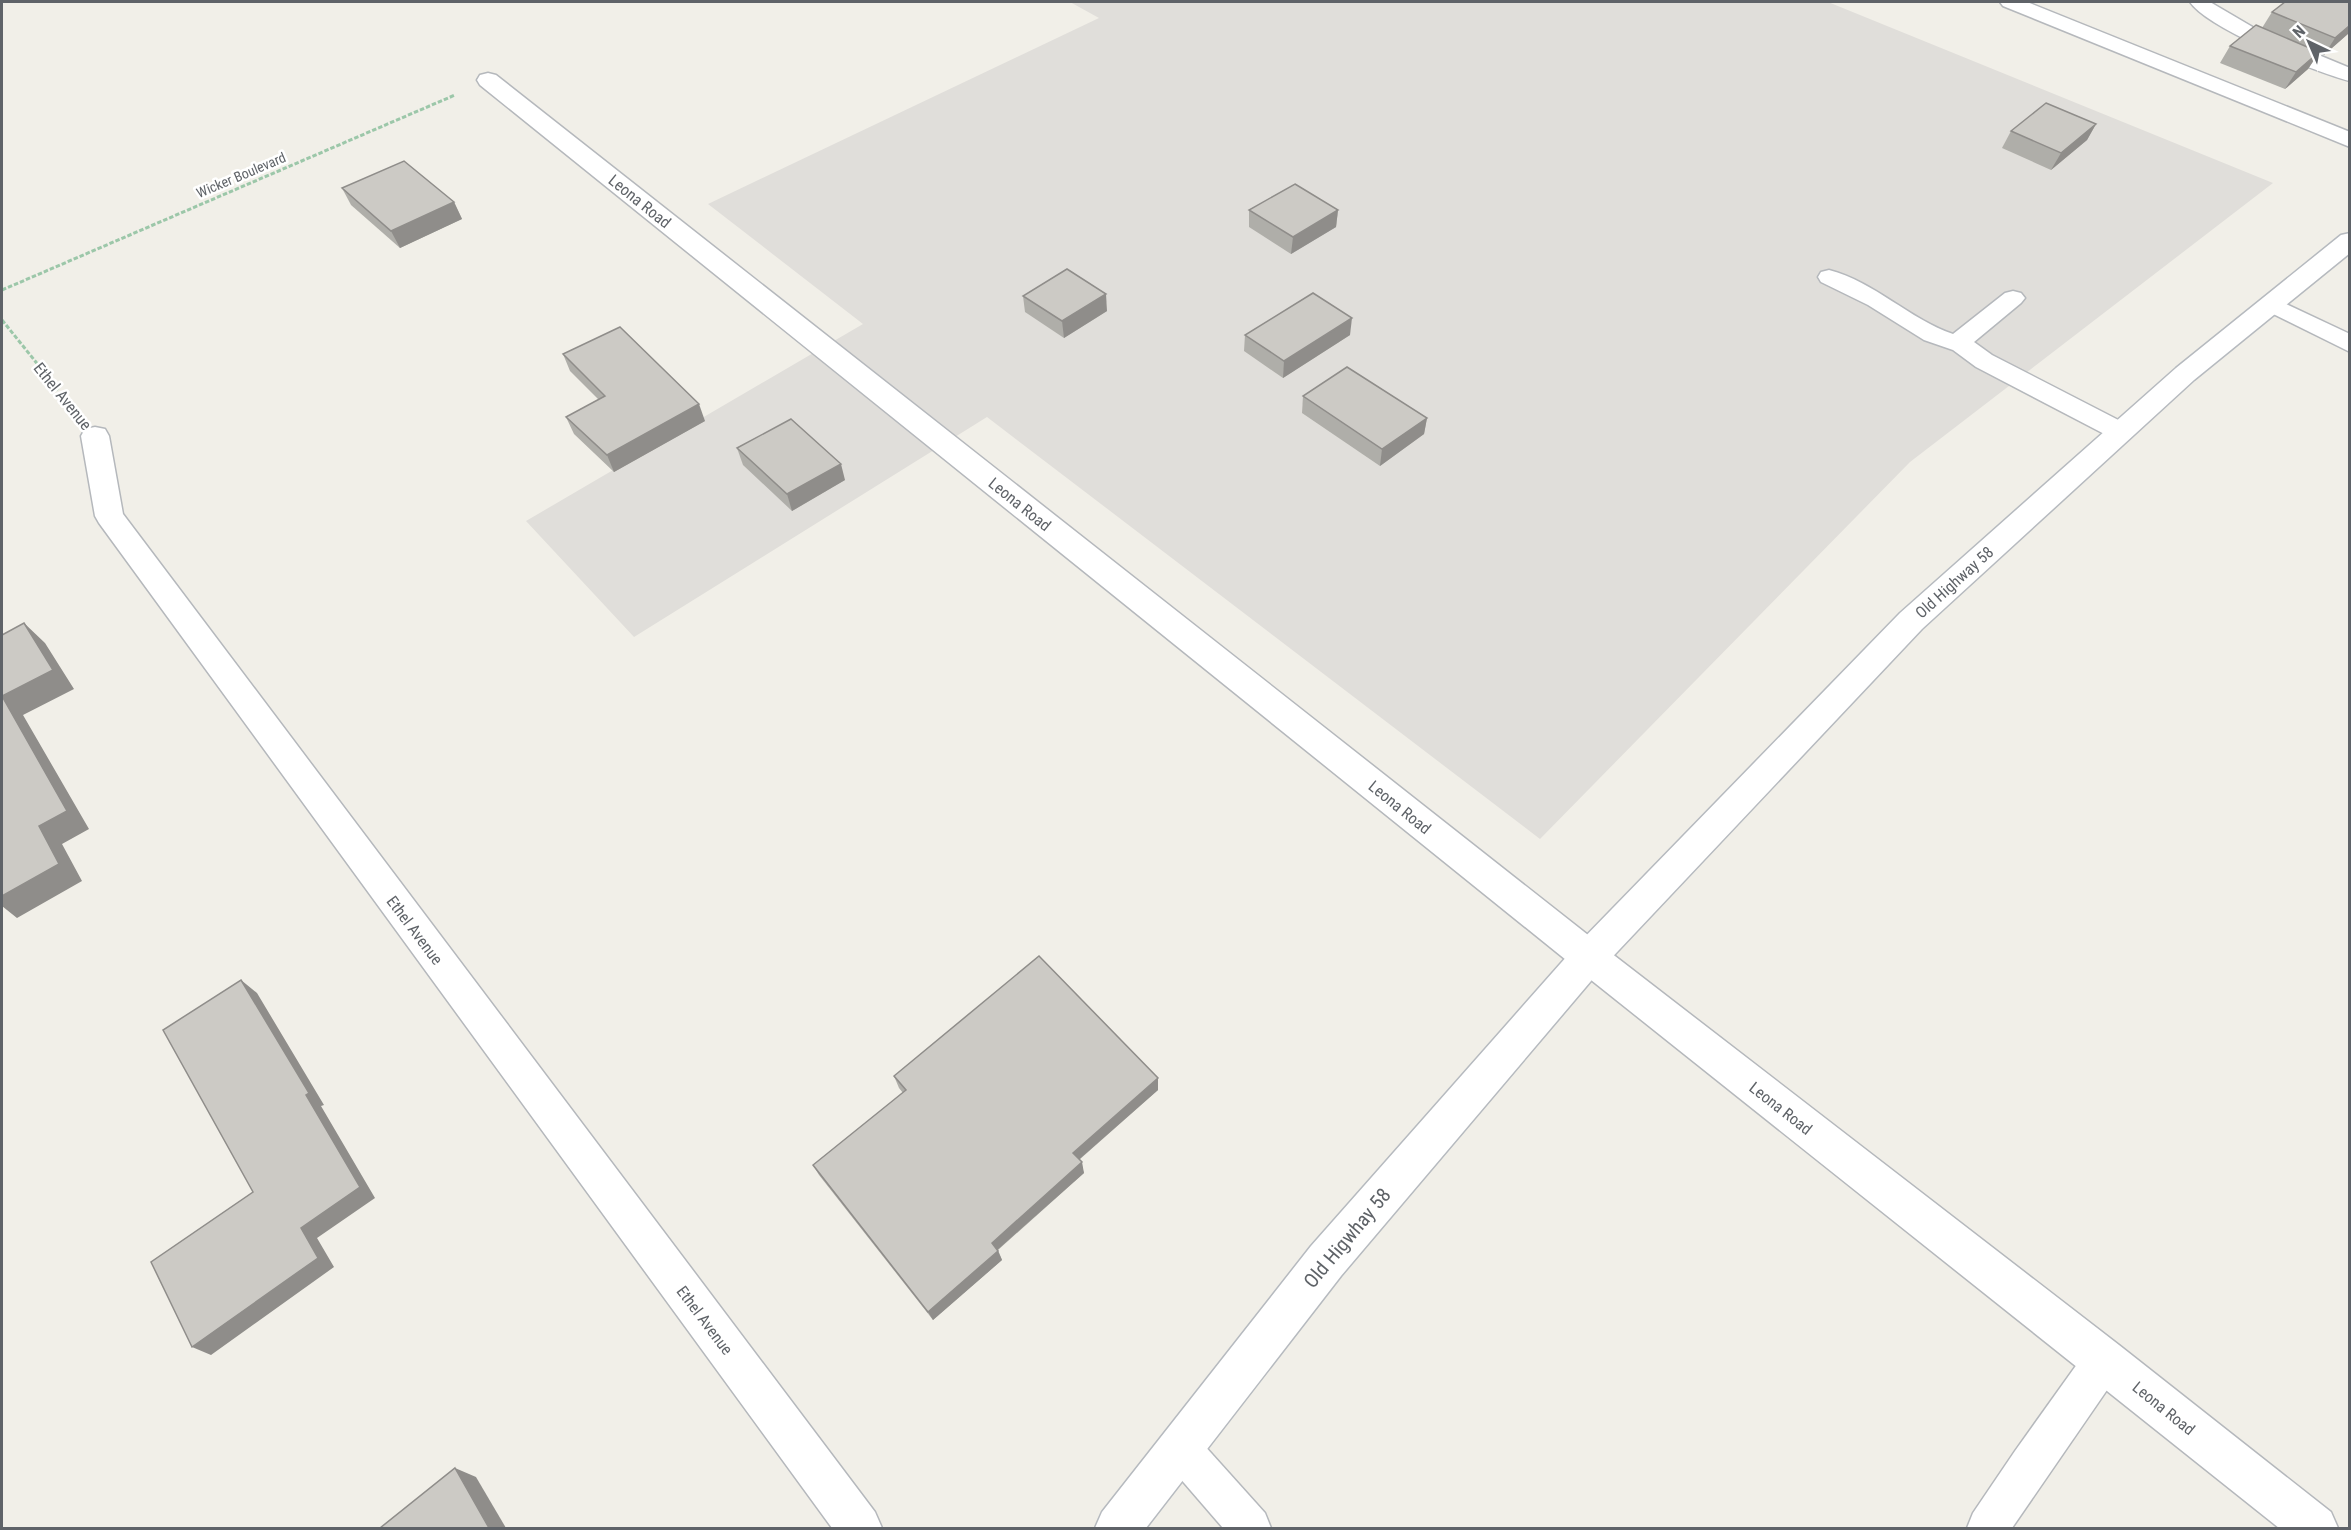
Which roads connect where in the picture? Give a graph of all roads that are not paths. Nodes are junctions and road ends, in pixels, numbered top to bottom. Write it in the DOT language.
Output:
graph roads {
  1 [pos="2010,2"];
  2 [pos="2199,2"];
  3 [pos="2349,75"];
  4 [pos="488,80"];
  5 [pos="2349,140"];
  6 [pos="2349,240"];
  7 [pos="1829,277"];
  8 [pos="2013,298"];
  9 [pos="2271,304"];
  10 [pos="1961,344"];
  11 [pos="2349,345"];
  12 [pos="2121,432"];
  13 [pos="95,436"];
  14 [pos="1589,957"];
  15 [pos="2104,1360"];
  16 [pos="1180,1448"];
  17 [pos="859,1528"];
  18 [pos="1118,1528"];
  19 [pos="1250,1528"];
  20 [pos="1988,1528"];
  21 [pos="2315,1528"];
  1 -- 5 [label="street"];
  2 -- 3 [label="lane"];
  4 -- 14 [label="street, Leona Road"];
  6 -- 9 [label="street, Old Highway 58"];
  7 -- 10 [label="lane"];
  8 -- 10 [label="lane"];
  9 -- 11 [label="lane"];
  9 -- 12 [label="street, Old Highway 58"];
  10 -- 12 [label="lane"];
  12 -- 14 [label="street, Old Highway 58"];
  13 -- 17 [label="street, Ethel Avenue"];
  14 -- 15 [label="street, Leona Road"];
  14 -- 16 [label="street, Old Higwhay 58"];
  15 -- 20 [label="lane"];
  15 -- 21 [label="street, Leona Road"];
  16 -- 18 [label="street, Old Higwhay 58"];
  16 -- 19 [label="lane"];
}
